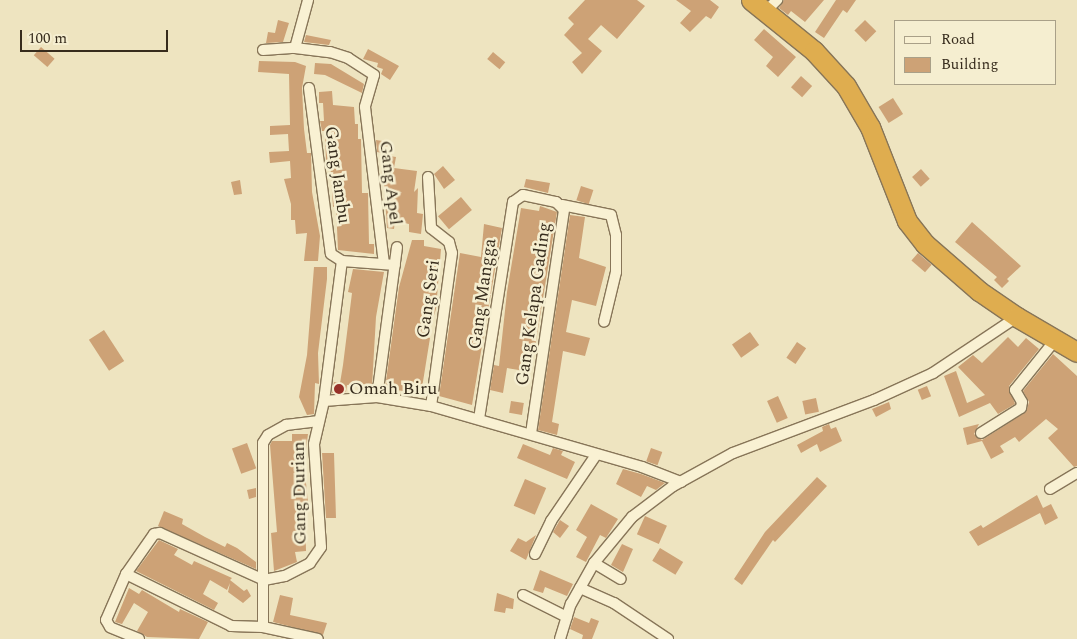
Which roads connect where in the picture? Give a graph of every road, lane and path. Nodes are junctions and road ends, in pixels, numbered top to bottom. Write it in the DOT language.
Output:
graph roads {
  1 [pos="308,0"];
  2 [pos="765,4"];
  3 [pos="295,48"];
  4 [pos="263,50"];
  5 [pos="309,88"];
  6 [pos="428,177"];
  7 [pos="538,198"];
  8 [pos="562,205"];
  9 [pos="398,247"];
  10 [pos="342,261"];
  11 [pos="384,264"];
  12 [pos="395,265"];
  13 [pos="1017,317"];
  14 [pos="604,322"];
  15 [pos="1056,339"];
  16 [pos="1077,352"];
  17 [pos="377,397"];
  18 [pos="324,401"];
  19 [pos="430,406"];
  20 [pos="479,419"];
  21 [pos="317,421"];
  22 [pos="981,433"];
  23 [pos="531,434"];
  24 [pos="596,454"];
  25 [pos="1077,474"];
  26 [pos="681,482"];
  27 [pos="1050,489"];
  28 [pos="535,554"];
  29 [pos="594,562"];
  30 [pos="126,574"];
  31 [pos="621,579"];
  32 [pos="264,580"];
  33 [pos="580,588"];
  34 [pos="523,595"];
  35 [pos="567,617"];
  36 [pos="263,627"];
  37 [pos="140,639"];
  38 [pos="318,639"];
  39 [pos="560,639"];
  40 [pos="668,639"];
  1 -- 3 [label="street"];
  2 -- 13 [label="highway"];
  3 -- 4 [label="street"];
  3 -- 11 [label="street, Gang Apel"];
  5 -- 10 [label="street, Gang Jambu"];
  6 -- 19 [label="street, Gang Seri"];
  7 -- 8 [label="street, Gang Kelapa Gading"];
  7 -- 20 [label="street, Gang Mangga"];
  8 -- 14 [label="street"];
  8 -- 23 [label="street, Gang Kelapa Gading"];
  9 -- 12 [label="street"];
  10 -- 11 [label="street"];
  10 -- 18 [label="street, Gang Durian"];
  11 -- 12 [label="street"];
  12 -- 17 [label="street"];
  13 -- 15 [label="highway"];
  13 -- 26 [label="street"];
  15 -- 16 [label="highway"];
  15 -- 22 [label="street"];
  17 -- 18 [label="street"];
  17 -- 19 [label="street"];
  18 -- 21 [label="street, Gang Durian"];
  19 -- 20 [label="street"];
  20 -- 23 [label="street"];
  21 -- 32 [label="street, Gang Durian"];
  21 -- 32 [label="street"];
  23 -- 24 [label="street"];
  24 -- 26 [label="street"];
  24 -- 28 [label="street"];
  25 -- 27 [label="street"];
  26 -- 29 [label="street"];
  29 -- 31 [label="street"];
  29 -- 33 [label="street"];
  30 -- 32 [label="street"];
  30 -- 36 [label="street"];
  30 -- 37 [label="street"];
  32 -- 36 [label="street"];
  33 -- 35 [label="street"];
  33 -- 40 [label="street"];
  34 -- 35 [label="street"];
  35 -- 39 [label="street"];
  36 -- 38 [label="street"];
}
